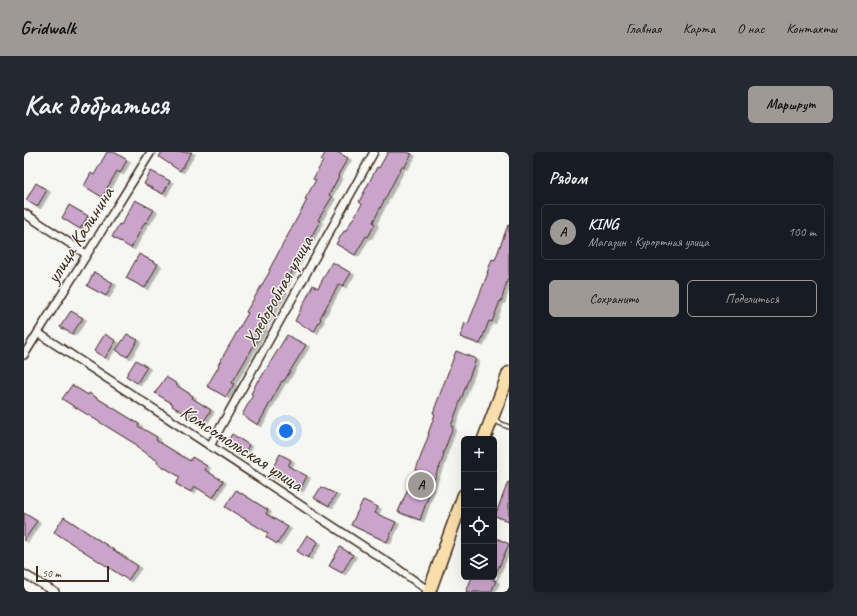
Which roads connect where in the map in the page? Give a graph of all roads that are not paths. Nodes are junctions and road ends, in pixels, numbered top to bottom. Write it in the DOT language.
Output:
graph roads {
  1 [pos="151,152"];
  2 [pos="374,152"];
  3 [pos="24,213"];
  4 [pos="86,254"];
  5 [pos="38,333"];
  6 [pos="24,355"];
  7 [pos="509,373"];
  8 [pos="491,420"];
  9 [pos="509,427"];
  10 [pos="485,436"];
  11 [pos="210,446"];
  12 [pos="461,503"];
  13 [pos="24,574"];
  14 [pos="55,592"];
  15 [pos="429,592"];
  1 -- 4 [label="street, улица Калинина"];
  2 -- 11 [label="street, Хлеборобная улица"];
  3 -- 4 [label="street"];
  4 -- 5 [label="street, улица Калинина"];
  5 -- 6 [label="street, улица Калинина"];
  5 -- 11 [label="street, Комсомольская улица"];
  7 -- 8 [label="main road"];
  8 -- 9 [label="lane"];
  8 -- 10 [label="main road"];
  11 -- 15 [label="street, Комсомольская улица"];
  12 -- 15 [label="main road"];
  13 -- 14 [label="street"];
}
